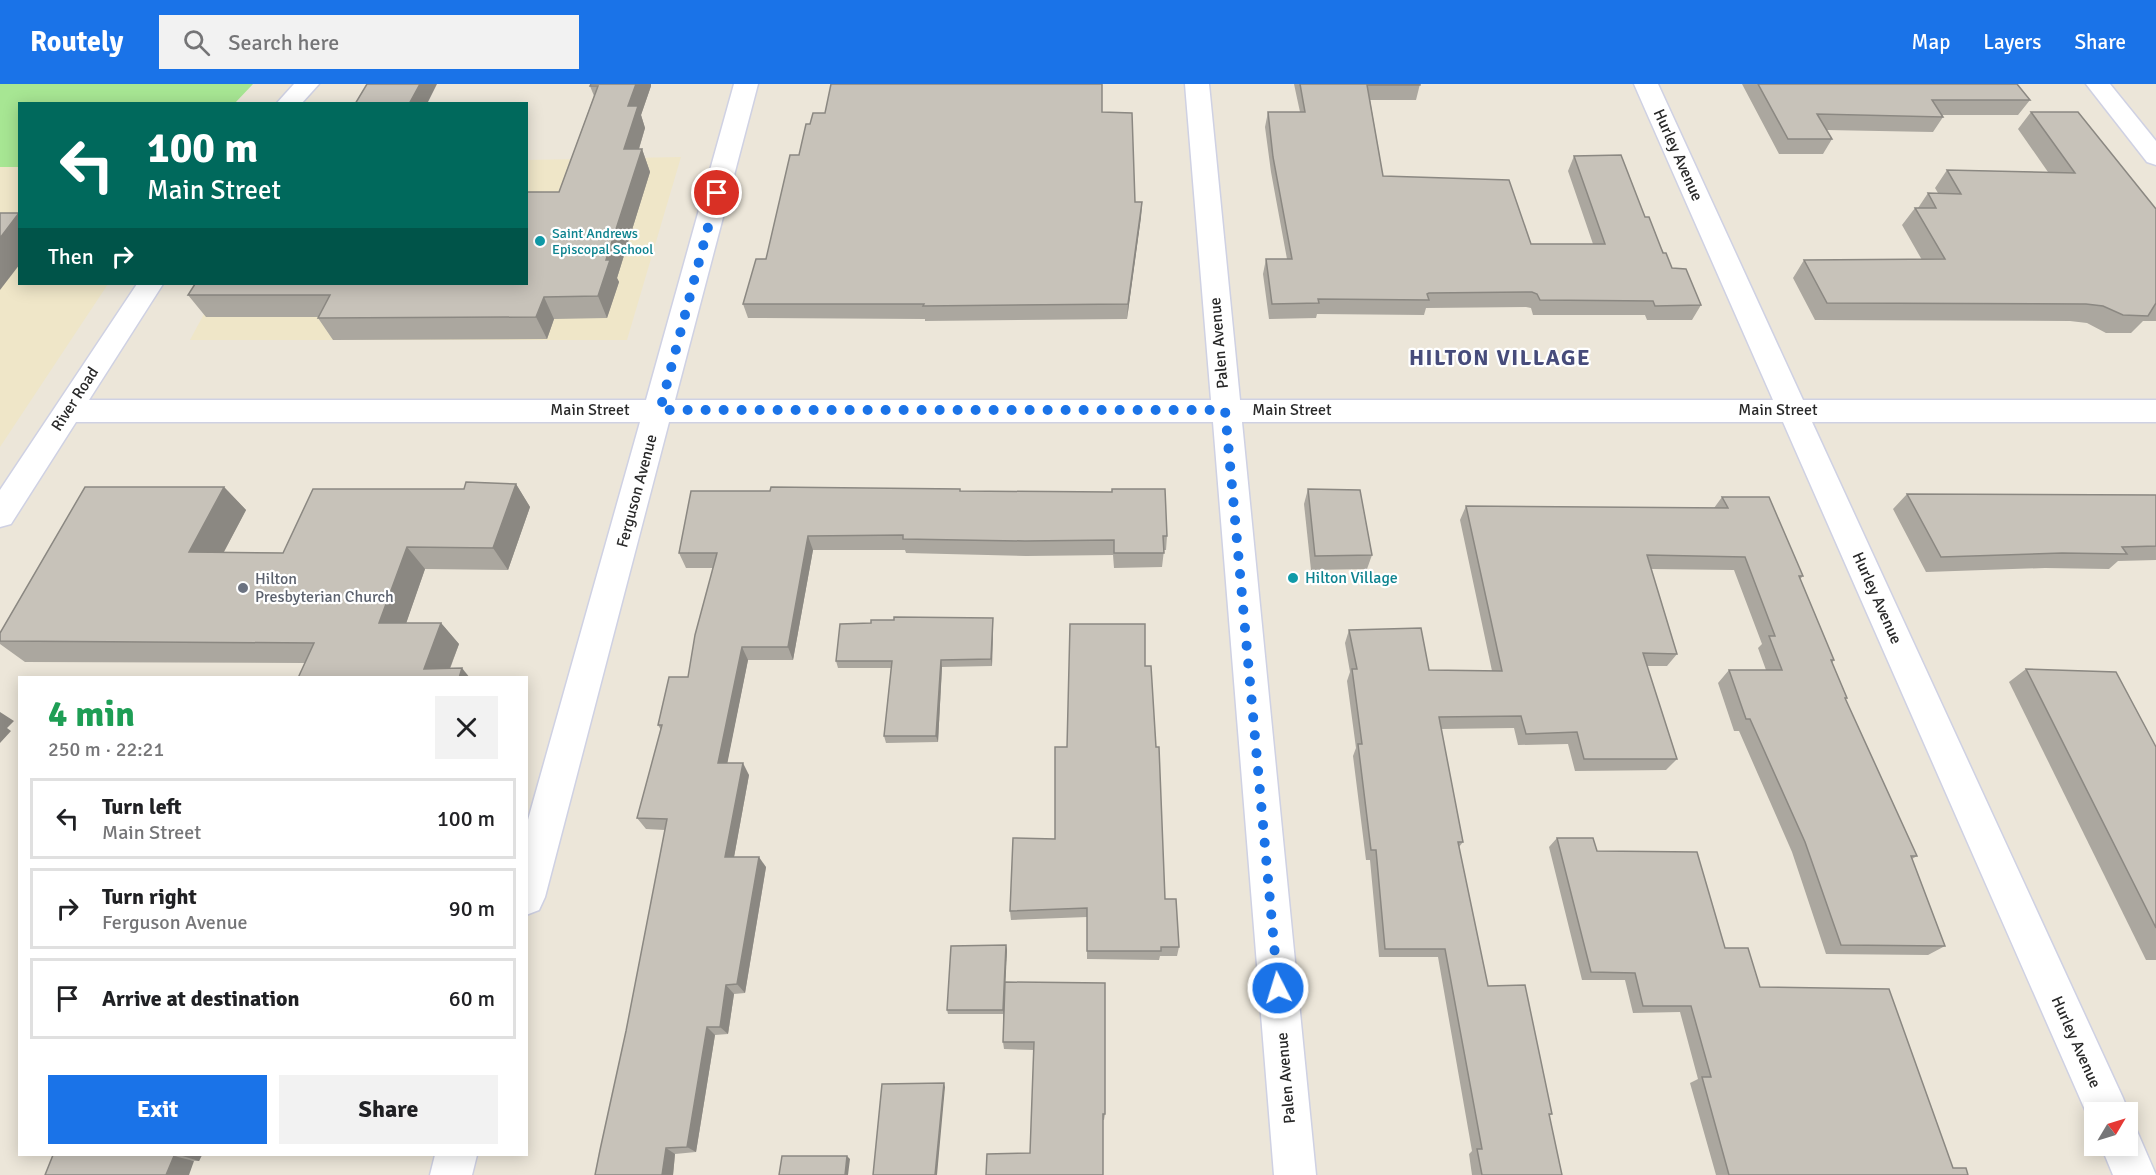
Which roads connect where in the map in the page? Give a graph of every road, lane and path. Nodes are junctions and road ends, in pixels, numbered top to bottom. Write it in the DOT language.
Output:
graph roads {
  1 [pos="307,84"];
  2 [pos="746,84"];
  3 [pos="1197,84"];
  4 [pos="1646,84"];
  5 [pos="2098,84"];
  6 [pos="289,102"];
  7 [pos="2156,157"];
  8 [pos="149,285"];
  9 [pos="660,410"];
  10 [pos="1225,410"];
  11 [pos="1792,410"];
  12 [pos="68,411"];
  13 [pos="2156,411"];
  14 [pos="0,515"];
  15 [pos="528,890"];
  16 [pos="2103,1102"];
  17 [pos="456,1156"];
  18 [pos="2126,1156"];
  19 [pos="451,1175"];
  20 [pos="1295,1175"];
  21 [pos="2135,1175"];
  1 -- 6 [label="street"];
  2 -- 9 [label="street, Ferguson Avenue"];
  3 -- 10 [label="street, Palen Avenue"];
  4 -- 11 [label="street, Hurley Avenue"];
  5 -- 7 [label="street"];
  8 -- 12 [label="street, River Road"];
  9 -- 10 [label="street, Main Street"];
  9 -- 12 [label="street, Main Street"];
  9 -- 15 [label="street, Ferguson Avenue"];
  10 -- 11 [label="street, Main Street"];
  10 -- 20 [label="street, Palen Avenue"];
  11 -- 13 [label="street, Main Street"];
  11 -- 16 [label="street, Hurley Avenue"];
  12 -- 14 [label="street, River Road"];
  17 -- 19 [label="street"];
  18 -- 21 [label="street"];
}
